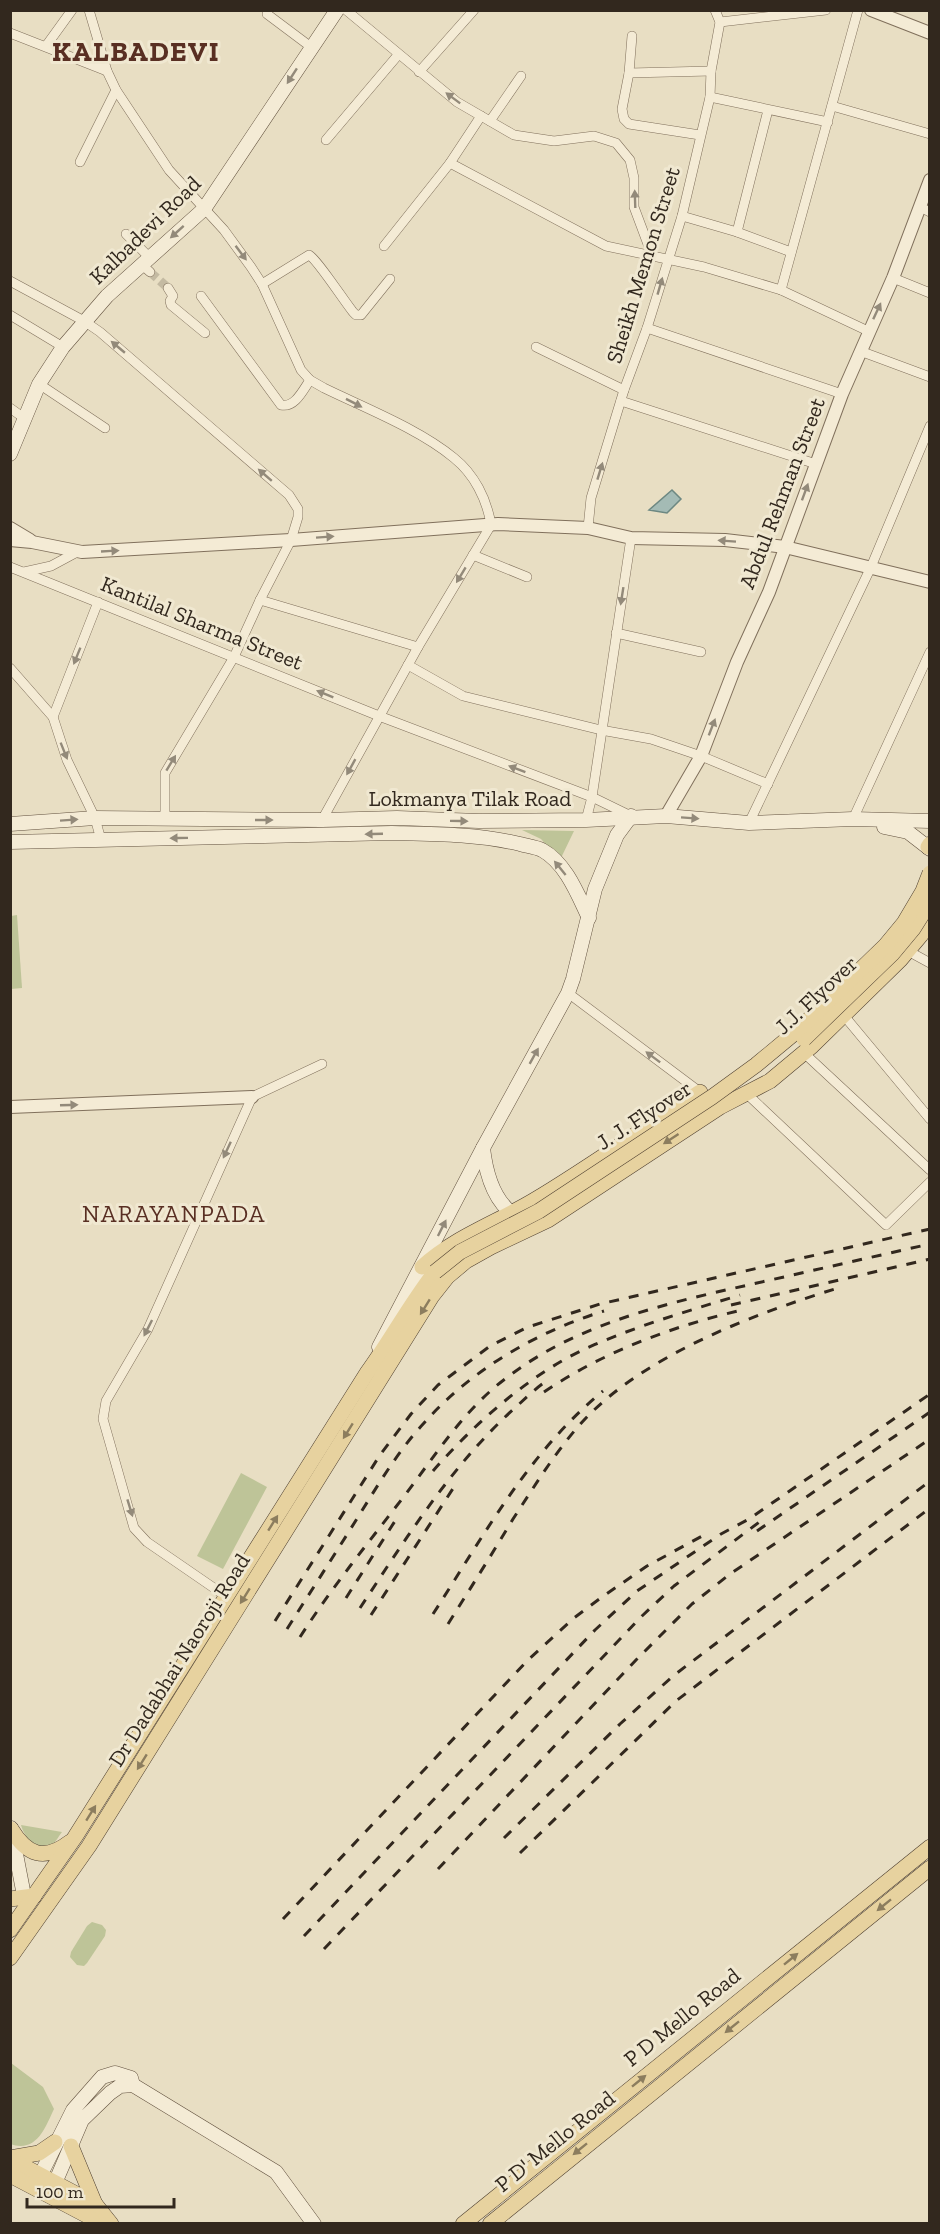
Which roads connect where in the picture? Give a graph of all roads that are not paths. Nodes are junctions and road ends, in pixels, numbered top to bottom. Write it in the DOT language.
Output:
graph roads {
  1 [pos="89,10"];
  2 [pos="337,10"];
  3 [pos="346,10"];
  4 [pos="474,10"];
  5 [pos="715,10"];
  6 [pos="826,10"];
  7 [pos="858,10"];
  8 [pos="871,10"];
  9 [pos="67,12"];
  10 [pos="267,14"];
  11 [pos="893,14"];
  12 [pos="720,22"];
  13 [pos="10,33"];
  14 [pos="930,33"];
  15 [pos="632,36"];
  16 [pos="46,46"];
  17 [pos="311,47"];
  18 [pos="398,55"];
  19 [pos="107,71"];
  20 [pos="711,71"];
  21 [pos="419,72"];
  22 [pos="629,74"];
  23 [pos="521,76"];
  24 [pos="116,90"];
  25 [pos="710,97"];
  26 [pos="832,106"];
  27 [pos="768,110"];
  28 [pos="485,119"];
  29 [pos="828,122"];
  30 [pos="930,134"];
  31 [pos="700,135"];
  32 [pos="326,140"];
  33 [pos="80,162"];
  34 [pos="450,163"];
  35 [pos="930,180"];
  36 [pos="204,209"];
  37 [pos="925,210"];
  38 [pos="682,216"];
  39 [pos="737,232"];
  40 [pos="126,234"];
  41 [pos="384,246"];
  42 [pos="791,252"];
  43 [pos="652,255"];
  44 [pos="667,260"];
  45 [pos="146,265"];
  46 [pos="893,278"];
  47 [pos="390,279"];
  48 [pos="10,281"];
  49 [pos="262,284"];
  50 [pos="168,288"];
  51 [pos="781,290"];
  52 [pos="930,293"];
  53 [pos="201,296"];
  54 [pos="10,315"];
  55 [pos="84,321"];
  56 [pos="647,328"];
  57 [pos="868,331"];
  58 [pos="204,333"];
  59 [pos="63,347"];
  60 [pos="536,347"];
  61 [pos="860,351"];
  62 [pos="930,377"];
  63 [pos="310,380"];
  64 [pos="39,384"];
  65 [pos="624,390"];
  66 [pos="842,394"];
  67 [pos="621,401"];
  68 [pos="10,408"];
  69 [pos="24,418"];
  70 [pos="930,426"];
  71 [pos="105,428"];
  72 [pos="10,454"];
  73 [pos="816,464"];
  74 [pos="491,525"];
  75 [pos="10,528"];
  76 [pos="588,528"];
  77 [pos="631,538"];
  78 [pos="10,540"];
  79 [pos="291,540"];
  80 [pos="32,542"];
  81 [pos="785,547"];
  82 [pos="77,552"];
  83 [pos="473,555"];
  84 [pos="10,567"];
  85 [pos="870,567"];
  86 [pos="23,572"];
  87 [pos="527,577"];
  88 [pos="930,582"];
  89 [pos="260,600"];
  90 [pos="98,602"];
  91 [pos="616,633"];
  92 [pos="418,647"];
  93 [pos="701,652"];
  94 [pos="930,652"];
  95 [pos="234,657"];
  96 [pos="408,665"];
  97 [pos="10,668"];
  98 [pos="379,716"];
  99 [pos="52,717"];
  100 [pos="601,730"];
  101 [pos="701,756"];
  102 [pos="768,784"];
  103 [pos="592,797"];
  104 [pos="631,816"];
  105 [pos="666,816"];
  106 [pos="95,818"];
  107 [pos="165,819"];
  108 [pos="853,819"];
  109 [pos="322,820"];
  110 [pos="586,820"];
  111 [pos="930,821"];
  112 [pos="749,823"];
  113 [pos="10,824"];
  114 [pos="101,840"];
  115 [pos="10,842"];
  116 [pos="929,847"];
  117 [pos="930,873"];
  118 [pos="930,902"];
  119 [pos="589,918"];
  120 [pos="930,921"];
  121 [pos="908,951"];
  122 [pos="930,963"];
  123 [pos="823,992"];
  124 [pos="568,993"];
  125 [pos="843,1015"];
  126 [pos="804,1053"];
  127 [pos="322,1064"];
  128 [pos="700,1092"];
  129 [pos="742,1094"];
  130 [pos="252,1097"];
  131 [pos="10,1107"];
  132 [pos="930,1119"];
  133 [pos="483,1148"];
  134 [pos="930,1170"];
  135 [pos="930,1182"];
  136 [pos="510,1213"];
  137 [pos="548,1220"];
  138 [pos="429,1269"];
  139 [pos="373,1377"];
  140 [pos="227,1597"];
  141 [pos="11,1828"];
  142 [pos="75,1837"];
  143 [pos="930,1846"];
  144 [pos="930,1868"];
  145 [pos="24,1900"];
  146 [pos="39,1917"];
  147 [pos="17,1923"];
  148 [pos="10,1958"];
  149 [pos="133,2085"];
  150 [pos="55,2142"];
  151 [pos="71,2146"];
  152 [pos="10,2158"];
  153 [pos="10,2175"];
  154 [pos="40,2176"];
  155 [pos="49,2187"];
  156 [pos="90,2217"];
  157 [pos="111,2223"];
  158 [pos="314,2223"];
  159 [pos="463,2223"];
  160 [pos="490,2223"];
  1 -- 19 [label="street"];
  2 -- 17 [label="main road, Kalbadevi Road"];
  3 -- 18 [label="street"];
  4 -- 21 [label="street"];
  5 -- 12 [label="street"];
  6 -- 12 [label="street"];
  7 -- 26 [label="street"];
  8 -- 11 [label="street"];
  9 -- 16 [label="street"];
  10 -- 17 [label="street"];
  11 -- 14 [label="street"];
  12 -- 20 [label="street, Sheikh Memon Street"];
  13 -- 16 [label="street"];
  15 -- 22 [label="street"];
  16 -- 19 [label="street"];
  17 -- 36 [label="main road, Kalbadevi Road, one-way"];
  18 -- 21 [label="street"];
  18 -- 32 [label="street"];
  19 -- 24 [label="street"];
  20 -- 22 [label="street"];
  20 -- 25 [label="street, Sheikh Memon Street"];
  28 -- 21 [label="street, one-way"];
  22 -- 31 [label="street"];
  23 -- 28 [label="street"];
  24 -- 33 [label="street"];
  24 -- 36 [label="street"];
  25 -- 27 [label="street"];
  25 -- 31 [label="street, Sheikh Memon Street"];
  26 -- 29 [label="street"];
  26 -- 30 [label="street"];
  27 -- 29 [label="street"];
  27 -- 39 [label="street"];
  28 -- 34 [label="street"];
  43 -- 28 [label="street, one-way"];
  29 -- 42 [label="street"];
  31 -- 38 [label="street, Sheikh Memon Street"];
  34 -- 41 [label="street"];
  34 -- 43 [label="street"];
  35 -- 37 [label="street, Abdul Rehman Street"];
  36 -- 45 [label="main road, Kalbadevi Road, one-way"];
  36 -- 49 [label="street, one-way"];
  37 -- 46 [label="street, Abdul Rehman Street"];
  38 -- 39 [label="street"];
  38 -- 44 [label="street, Sheikh Memon Street"];
  39 -- 42 [label="street"];
  40 -- 45 [label="street"];
  42 -- 51 [label="street"];
  43 -- 44 [label="street"];
  44 -- 51 [label="street"];
  56 -- 44 [label="street, Sheikh Memon Street, one-way"];
  45 -- 55 [label="main road, Kalbadevi Road"];
  46 -- 52 [label="street"];
  57 -- 46 [label="street, Abdul Rehman Street, one-way"];
  47 -- 49 [label="street"];
  48 -- 55 [label="street"];
  49 -- 63 [label="street"];
  50 -- 58 [label="street"];
  51 -- 57 [label="street"];
  53 -- 63 [label="street"];
  54 -- 59 [label="street"];
  55 -- 59 [label="main road, Kalbadevi Road"];
  79 -- 55 [label="street, one-way"];
  56 -- 65 [label="street, Sheikh Memon Street"];
  56 -- 66 [label="street"];
  57 -- 61 [label="street, Abdul Rehman Street"];
  59 -- 64 [label="main road, Kalbadevi Road"];
  60 -- 65 [label="street"];
  61 -- 62 [label="street"];
  61 -- 66 [label="street, Abdul Rehman Street"];
  63 -- 74 [label="street, one-way"];
  64 -- 69 [label="main road, Kalbadevi Road"];
  64 -- 71 [label="street"];
  65 -- 67 [label="street, Sheikh Memon Street"];
  66 -- 73 [label="street, Abdul Rehman Street"];
  67 -- 73 [label="street"];
  76 -- 67 [label="street, Sheikh Memon Street, one-way"];
  68 -- 69 [label="street"];
  69 -- 72 [label="main road, Kalbadevi Road"];
  70 -- 85 [label="street"];
  81 -- 73 [label="street, Abdul Rehman Street, one-way"];
  74 -- 76 [label="street"];
  79 -- 74 [label="street, one-way"];
  74 -- 83 [label="street"];
  75 -- 80 [label="street"];
  76 -- 77 [label="street"];
  81 -- 77 [label="street, one-way"];
  77 -- 91 [label="street, one-way"];
  78 -- 80 [label="street"];
  82 -- 79 [label="street, one-way"];
  79 -- 89 [label="street"];
  80 -- 82 [label="street"];
  81 -- 85 [label="street"];
  101 -- 81 [label="street, Abdul Rehman Street, one-way"];
  82 -- 86 [label="street"];
  83 -- 87 [label="street"];
  83 -- 92 [label="street, one-way"];
  84 -- 86 [label="street, Kantilal Sharma Street"];
  85 -- 88 [label="street"];
  85 -- 102 [label="street"];
  86 -- 90 [label="street, Kantilal Sharma Street"];
  89 -- 92 [label="street"];
  89 -- 95 [label="street"];
  90 -- 95 [label="street, Kantilal Sharma Street"];
  90 -- 99 [label="street, one-way"];
  91 -- 93 [label="street"];
  91 -- 100 [label="street"];
  92 -- 96 [label="street"];
  94 -- 108 [label="street"];
  98 -- 95 [label="street, Kantilal Sharma Street, one-way"];
  107 -- 95 [label="street, one-way"];
  96 -- 98 [label="street"];
  96 -- 100 [label="street"];
  97 -- 99 [label="street"];
  103 -- 98 [label="street, Kantilal Sharma Street, one-way"];
  98 -- 109 [label="street, one-way"];
  99 -- 106 [label="street, one-way"];
  100 -- 101 [label="street"];
  100 -- 103 [label="street"];
  101 -- 102 [label="street"];
  101 -- 105 [label="street, Abdul Rehman Street"];
  102 -- 112 [label="street"];
  103 -- 104 [label="street, Kantilal Sharma Street"];
  103 -- 110 [label="street"];
  104 -- 105 [label="main road, Lokmanya Tilak Road"];
  104 -- 110 [label="main road, Lokmanya Tilak Road"];
  104 -- 119 [label="main road"];
  105 -- 112 [label="main road, Lokmanya Tilak Road, one-way"];
  106 -- 107 [label="main road, Lokmanya Tilak Road"];
  113 -- 106 [label="main road, Lokmanya Tilak Road, one-way"];
  106 -- 114 [label="street"];
  107 -- 109 [label="main road, Lokmanya Tilak Road, one-way"];
  108 -- 111 [label="main road, Lokmanya Tilak Road"];
  108 -- 112 [label="main road, Lokmanya Tilak Road"];
  108 -- 116 [label="main road"];
  109 -- 110 [label="main road, Lokmanya Tilak Road, one-way"];
  114 -- 115 [label="main road, Lokmanya Tilak Road"];
  119 -- 114 [label="main road, Lokmanya Tilak Road, one-way"];
  117 -- 138 [label="main road, J. J. Flyover, bridge"];
  118 -- 129 [label="main road, J.J. Flyover, bridge"];
  119 -- 124 [label="main road"];
  120 -- 121 [label="main road"];
  121 -- 122 [label="street"];
  121 -- 125 [label="main road"];
  123 -- 125 [label="street"];
  128 -- 124 [label="street, one-way"];
  133 -- 124 [label="main road, one-way"];
  125 -- 126 [label="main road"];
  125 -- 132 [label="street"];
  126 -- 129 [label="main road"];
  126 -- 134 [label="street"];
  127 -- 130 [label="street"];
  128 -- 136 [label="main road"];
  129 -- 135 [label="street"];
  129 -- 137 [label="main road, one-way"];
  131 -- 130 [label="street, one-way"];
  130 -- 140 [label="street, one-way"];
  133 -- 136 [label="main road"];
  138 -- 133 [label="main road, one-way"];
  136 -- 137 [label="main road"];
  136 -- 138 [label="main road"];
  137 -- 139 [label="main road, one-way"];
  138 -- 139 [label="main road, J. J. Flyover"];
  140 -- 139 [label="main road, Dr Dadabhai Naoroji Road, one-way"];
  139 -- 146 [label="main road, Dr Dadabhai Naoroji Road, one-way"];
  142 -- 140 [label="main road, Dr Dadabhai Naoroji Road, one-way"];
  141 -- 142 [label="main road"];
  141 -- 145 [label="main road"];
  142 -- 145 [label="main road, Dr Dadabhai Naoroji Road"];
  159 -- 143 [label="main road, P D Mello Road, one-way"];
  144 -- 160 [label="main road, P D' Mello Road, one-way"];
  145 -- 146 [label="main road"];
  145 -- 147 [label="main road, Dr Dadabhai Naoroji Road"];
  146 -- 147 [label="main road, Dr Dadabhai Naoroji Road"];
  147 -- 148 [label="main road, Dr Dadabhai Naoroji Road"];
  149 -- 150 [label="main road"];
  149 -- 151 [label="main road"];
  149 -- 158 [label="main road"];
  150 -- 152 [label="main road"];
  150 -- 154 [label="main road"];
  151 -- 155 [label="main road"];
  151 -- 156 [label="main road"];
  152 -- 154 [label="main road"];
  153 -- 155 [label="main road"];
  154 -- 155 [label="main road"];
  155 -- 156 [label="main road"];
  156 -- 157 [label="main road"];
}
